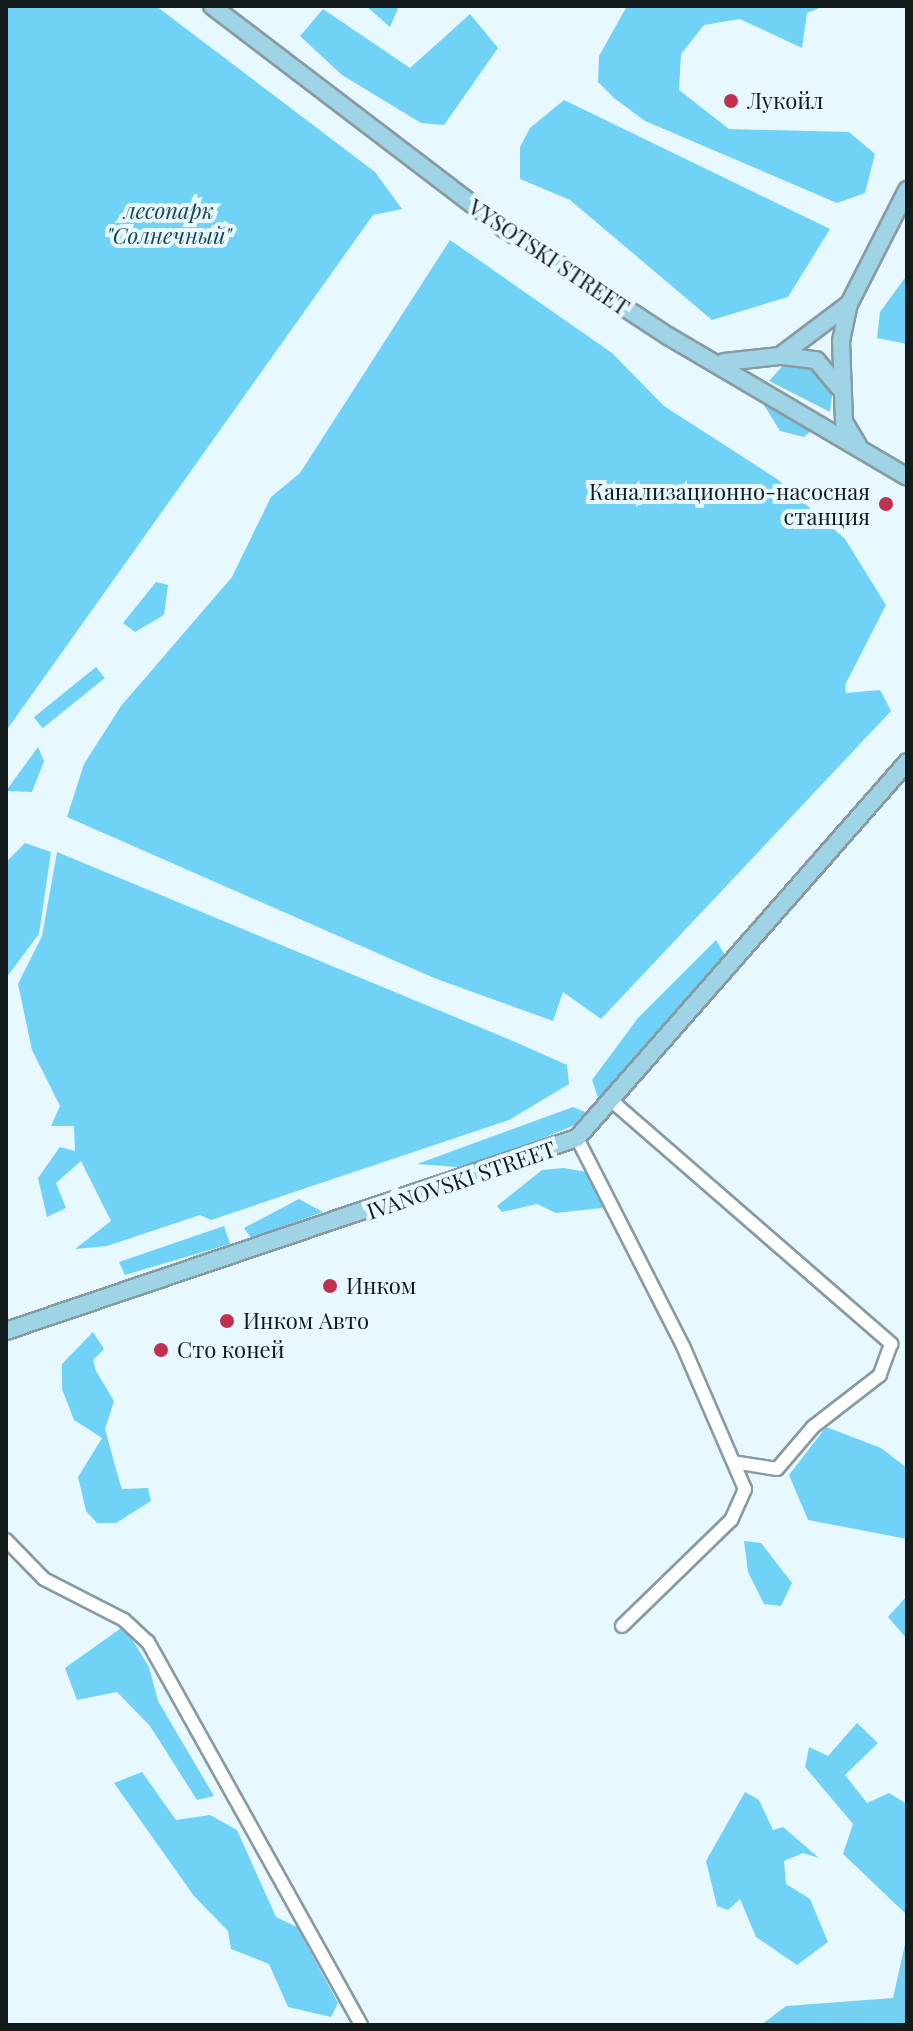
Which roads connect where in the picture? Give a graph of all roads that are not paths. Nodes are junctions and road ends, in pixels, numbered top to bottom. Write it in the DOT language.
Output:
graph roads {
  1 [pos="212,6"];
  2 [pos="907,190"];
  3 [pos="849,304"];
  4 [pos="773,359"];
  5 [pos="714,360"];
  6 [pos="752,382"];
  7 [pos="840,392"];
  8 [pos="831,430"];
  9 [pos="864,452"];
  10 [pos="907,477"];
  11 [pos="907,763"];
  12 [pos="613,1102"];
  13 [pos="577,1138"];
  14 [pos="6,1331"];
  15 [pos="738,1463"];
  16 [pos="6,1540"];
  17 [pos="622,1626"];
  18 [pos="361,2025"];
  1 -- 5 [label="main road, VYSOTSKI STREET"];
  2 -- 3 [label="main road"];
  3 -- 4 [label="main road"];
  3 -- 7 [label="main road"];
  4 -- 5 [label="main road"];
  4 -- 6 [label="main road"];
  4 -- 7 [label="main road"];
  5 -- 6 [label="main road, VYSOTSKI STREET"];
  6 -- 8 [label="main road, VYSOTSKI STREET"];
  7 -- 8 [label="main road"];
  7 -- 9 [label="main road"];
  8 -- 9 [label="main road, VYSOTSKI STREET"];
  9 -- 10 [label="main road, VYSOTSKI STREET"];
  11 -- 12 [label="main road, IVANOVSKI STREET"];
  12 -- 13 [label="main road, IVANOVSKI STREET"];
  12 -- 15 [label="street"];
  13 -- 14 [label="main road, IVANOVSKI STREET"];
  13 -- 15 [label="street"];
  15 -- 17 [label="street"];
  16 -- 18 [label="street"];
}
